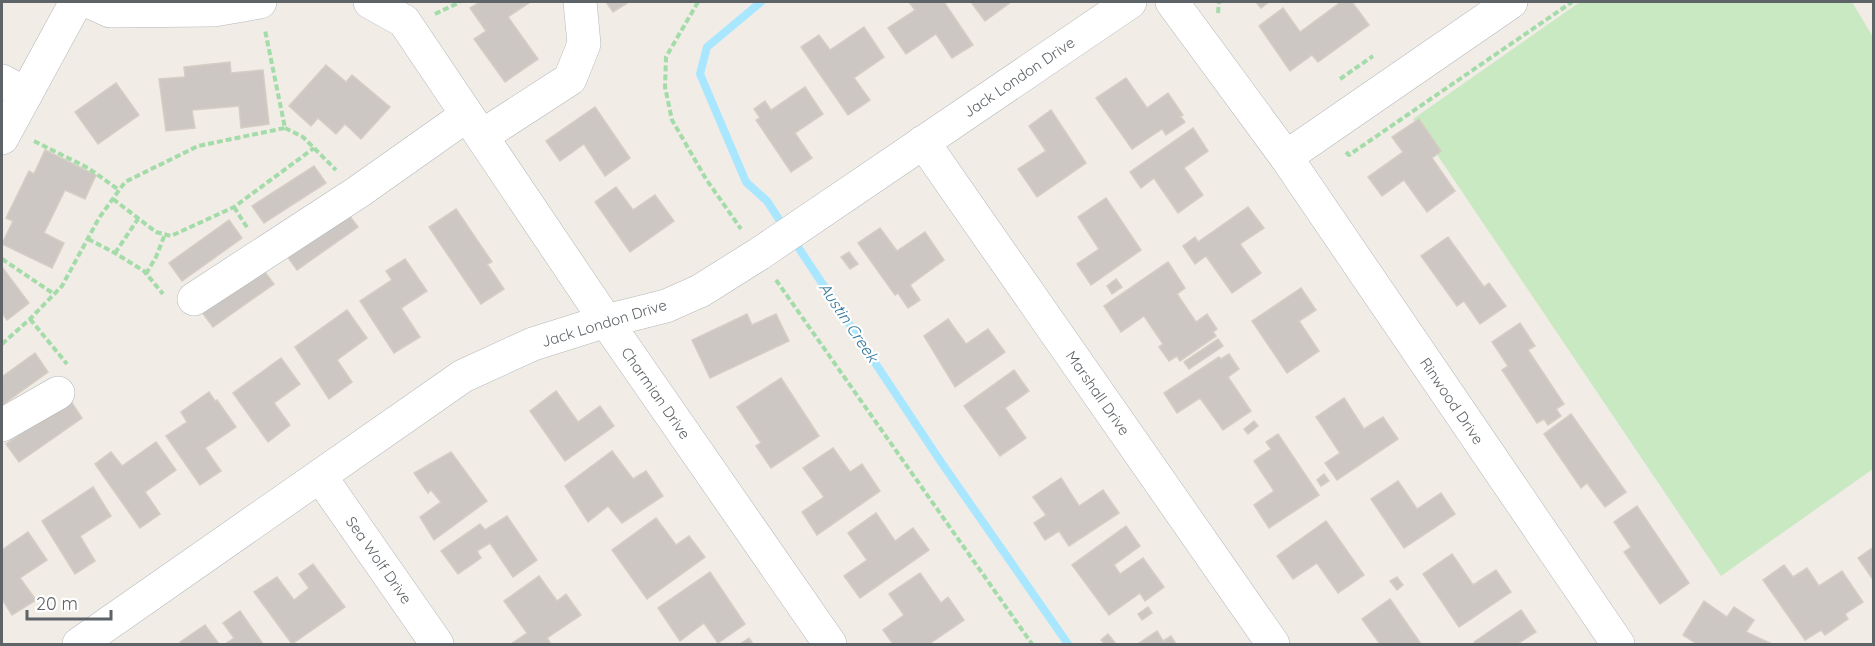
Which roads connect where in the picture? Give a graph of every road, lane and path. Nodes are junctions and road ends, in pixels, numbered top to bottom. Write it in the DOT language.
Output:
graph roads {
  1 [pos="76,2"];
  2 [pos="90,2"];
  3 [pos="259,2"];
  4 [pos="370,2"];
  5 [pos="580,2"];
  6 [pos="698,2"];
  7 [pos="1130,2"];
  8 [pos="1172,2"];
  9 [pos="1220,2"];
  10 [pos="1511,2"];
  11 [pos="1572,2"];
  12 [pos="400,11"];
  13 [pos="1218,16"];
  14 [pos="1375,56"];
  15 [pos="1338,80"];
  16 [pos="14,88"];
  17 [pos="474,126"];
  18 [pos="285,128"];
  19 [pos="4,133"];
  20 [pos="923,142"];
  21 [pos="314,148"];
  22 [pos="1340,153"];
  23 [pos="1286,157"];
  24 [pos="119,190"];
  25 [pos="358,192"];
  26 [pos="113,199"];
  27 [pos="139,219"];
  28 [pos="165,234"];
  29 [pos="733,236"];
  30 [pos="88,239"];
  31 [pos="755,240"];
  32 [pos="115,253"];
  33 [pos="2,259"];
  34 [pos="146,274"];
  35 [pos="54,294"];
  36 [pos="194,299"];
  37 [pos="30,319"];
  38 [pos="606,321"];
  39 [pos="2,344"];
  40 [pos="58,393"];
  41 [pos="2,425"];
  42 [pos="320,476"];
  43 [pos="79,645"];
  44 [pos="437,645"];
  45 [pos="830,645"];
  46 [pos="1032,645"];
  47 [pos="1273,645"];
  48 [pos="1618,645"];
  1 -- 16 [label="street"];
  2 -- 3 [label="street"];
  3 -- 18 [label="path"];
  4 -- 12 [label="street, Charmian Drive"];
  5 -- 17 [label="street"];
  6 -- 31 [label="path"];
  7 -- 20 [label="street, Jack London Drive"];
  8 -- 23 [label="street"];
  9 -- 13 [label="path"];
  10 -- 23 [label="street"];
  11 -- 22 [label="path"];
  12 -- 17 [label="street, Charmian Drive"];
  14 -- 15 [label="path"];
  16 -- 19 [label="street"];
  17 -- 25 [label="street"];
  17 -- 38 [label="street, Charmian Drive"];
  18 -- 21 [label="path"];
  18 -- 24 [label="path"];
  19 -- 24 [label="path"];
  20 -- 31 [label="street, Jack London Drive"];
  20 -- 47 [label="street, Marshall Drive"];
  21 -- 25 [label="path"];
  21 -- 28 [label="path"];
  23 -- 48 [label="street, Rinwood Drive"];
  24 -- 26 [label="path"];
  25 -- 36 [label="street"];
  26 -- 27 [label="path"];
  26 -- 30 [label="path"];
  27 -- 28 [label="path"];
  27 -- 32 [label="path"];
  28 -- 34 [label="path"];
  29 -- 31 [label="path"];
  30 -- 32 [label="path"];
  30 -- 35 [label="path"];
  31 -- 38 [label="street, Jack London Drive"];
  31 -- 46 [label="path"];
  32 -- 34 [label="path"];
  33 -- 35 [label="path"];
  34 -- 36 [label="path"];
  35 -- 37 [label="path"];
  37 -- 39 [label="path"];
  37 -- 40 [label="path"];
  38 -- 42 [label="street, Jack London Drive"];
  38 -- 45 [label="street, Charmian Drive"];
  40 -- 41 [label="street"];
  42 -- 43 [label="street, Jack London Drive"];
  42 -- 44 [label="street, Sea Wolf Drive"];
}
